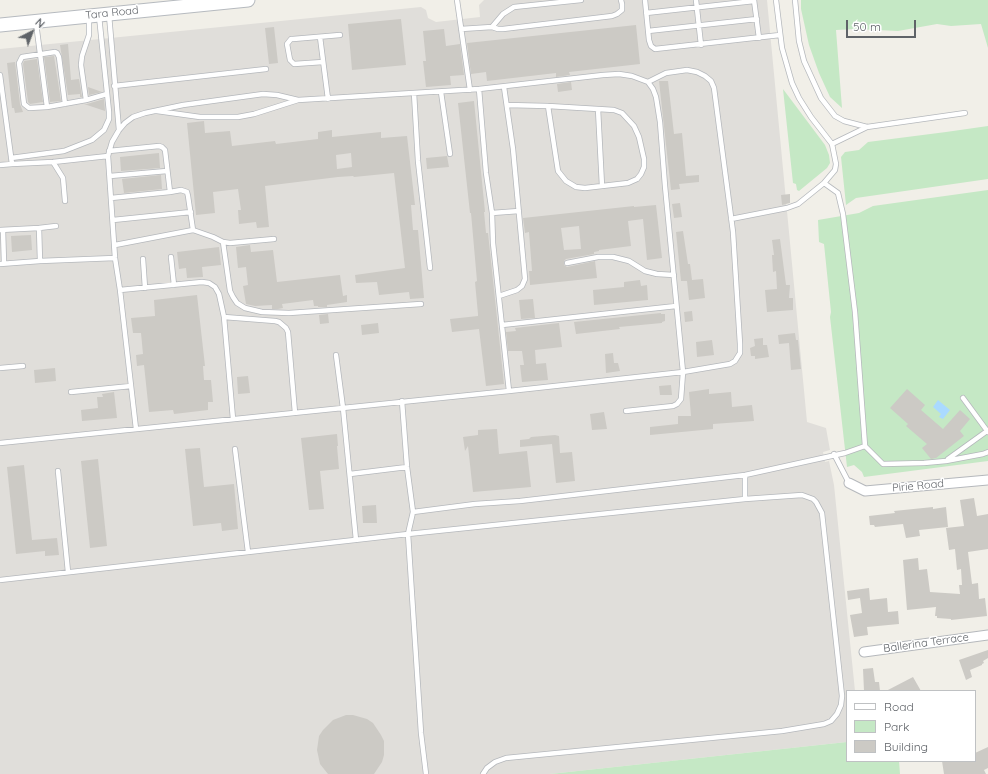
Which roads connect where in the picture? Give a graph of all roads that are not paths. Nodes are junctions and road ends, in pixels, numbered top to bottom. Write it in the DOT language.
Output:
graph roads {
  1 [pos="248,0"];
  2 [pos="456,0"];
  3 [pos="581,0"];
  4 [pos="621,0"];
  5 [pos="645,0"];
  6 [pos="696,0"];
  7 [pos="754,0"];
  8 [pos="776,0"];
  9 [pos="795,0"];
  10 [pos="697,8"];
  11 [pos="646,13"];
  12 [pos="99,15"];
  13 [pos="757,20"];
  14 [pos="35,21"];
  15 [pos="0,24"];
  16 [pos="699,26"];
  17 [pos="492,27"];
  18 [pos="462,30"];
  19 [pos="648,31"];
  20 [pos="340,35"];
  21 [pos="780,35"];
  22 [pos="320,37"];
  23 [pos="759,38"];
  24 [pos="701,45"];
  25 [pos="40,54"];
  26 [pos="323,62"];
  27 [pos="266,69"];
  28 [pos="0,75"];
  29 [pos="0,78"];
  30 [pos="648,82"];
  31 [pos="114,86"];
  32 [pos="504,87"];
  33 [pos="479,89"];
  34 [pos="470,90"];
  35 [pos="414,92"];
  36 [pos="441,92"];
  37 [pos="107,94"];
  38 [pos="328,98"];
  39 [pos="86,100"];
  40 [pos="298,100"];
  41 [pos="65,104"];
  42 [pos="507,105"];
  43 [pos="548,106"];
  44 [pos="47,107"];
  45 [pos="598,109"];
  46 [pos="157,111"];
  47 [pos="965,112"];
  48 [pos="867,127"];
  49 [pos="119,130"];
  50 [pos="832,144"];
  51 [pos="109,154"];
  52 [pos="450,154"];
  53 [pos="11,161"];
  54 [pos="53,162"];
  55 [pos="0,165"];
  56 [pos="167,171"];
  57 [pos="110,176"];
  58 [pos="824,183"];
  59 [pos="602,186"];
  60 [pos="170,192"];
  61 [pos="111,198"];
  62 [pos="65,201"];
  63 [pos="519,210"];
  64 [pos="191,212"];
  65 [pos="492,213"];
  66 [pos="731,219"];
  67 [pos="113,220"];
  68 [pos="56,226"];
  69 [pos="39,228"];
  70 [pos="1,230"];
  71 [pos="193,230"];
  72 [pos="274,239"];
  73 [pos="223,242"];
  74 [pos="115,245"];
  75 [pos="171,257"];
  76 [pos="115,258"];
  77 [pos="143,259"];
  78 [pos="40,261"];
  79 [pos="567,263"];
  80 [pos="2,264"];
  81 [pos="430,268"];
  82 [pos="674,275"];
  83 [pos="174,285"];
  84 [pos="145,288"];
  85 [pos="120,290"];
  86 [pos="499,296"];
  87 [pos="421,304"];
  88 [pos="676,306"];
  89 [pos="224,317"];
  90 [pos="502,325"];
  91 [pos="336,354"];
  92 [pos="23,366"];
  93 [pos="0,368"];
  94 [pos="683,372"];
  95 [pos="131,386"];
  96 [pos="509,391"];
  97 [pos="71,392"];
  98 [pos="963,398"];
  99 [pos="402,401"];
  100 [pos="343,408"];
  101 [pos="626,411"];
  102 [pos="295,413"];
  103 [pos="233,420"];
  104 [pos="136,429"];
  105 [pos="987,431"];
  106 [pos="0,443"];
  107 [pos="865,446"];
  108 [pos="235,449"];
  109 [pos="988,452"];
  110 [pos="834,454"];
  111 [pos="946,461"];
  112 [pos="407,467"];
  113 [pos="58,470"];
  114 [pos="350,474"];
  115 [pos="745,475"];
  116 [pos="988,480"];
  117 [pos="849,483"];
  118 [pos="745,499"];
  119 [pos="413,512"];
  120 [pos="408,534"];
  121 [pos="356,540"];
  122 [pos="248,552"];
  123 [pos="68,572"];
  124 [pos="0,580"];
  125 [pos="988,635"];
  126 [pos="864,652"];
  127 [pos="426,774"];
  128 [pos="483,774"];
  1 -- 12 [label="street, Tara Road"];
  2 -- 18 [label="lane"];
  3 -- 17 [label="lane"];
  4 -- 17 [label="lane"];
  5 -- 11 [label="lane"];
  6 -- 10 [label="lane"];
  7 -- 10 [label="lane"];
  7 -- 13 [label="lane"];
  8 -- 21 [label="lane"];
  9 -- 48 [label="lane"];
  10 -- 11 [label="lane"];
  10 -- 16 [label="lane"];
  11 -- 19 [label="lane"];
  12 -- 14 [label="street, Tara Road"];
  12 -- 31 [label="lane"];
  12 -- 37 [label="lane"];
  12 -- 39 [label="lane"];
  13 -- 16 [label="lane"];
  13 -- 23 [label="lane"];
  14 -- 15 [label="street, Tara Road"];
  14 -- 25 [label="lane"];
  16 -- 19 [label="lane"];
  16 -- 24 [label="lane"];
  17 -- 18 [label="lane"];
  18 -- 34 [label="lane"];
  19 -- 24 [label="lane"];
  20 -- 22 [label="lane"];
  21 -- 23 [label="lane"];
  21 -- 50 [label="lane"];
  22 -- 26 [label="lane"];
  22 -- 26 [label="lane"];
  23 -- 24 [label="lane"];
  25 -- 41 [label="lane"];
  25 -- 44 [label="lane"];
  25 -- 44 [label="lane"];
  26 -- 38 [label="lane"];
  27 -- 31 [label="lane"];
  28 -- 29 [label="lane"];
  29 -- 53 [label="lane"];
  30 -- 32 [label="lane"];
  30 -- 66 [label="lane"];
  30 -- 82 [label="lane"];
  31 -- 49 [label="lane"];
  32 -- 33 [label="lane"];
  32 -- 42 [label="lane"];
  33 -- 34 [label="lane"];
  33 -- 65 [label="lane"];
  34 -- 36 [label="lane"];
  35 -- 36 [label="lane"];
  35 -- 38 [label="lane"];
  35 -- 81 [label="lane"];
  36 -- 52 [label="lane"];
  37 -- 39 [label="lane"];
  37 -- 53 [label="lane"];
  38 -- 40 [label="lane"];
  39 -- 41 [label="lane"];
  40 -- 46 [label="lane"];
  40 -- 46 [label="lane"];
  41 -- 44 [label="lane"];
  42 -- 43 [label="lane"];
  42 -- 63 [label="lane"];
  43 -- 45 [label="lane"];
  43 -- 59 [label="lane"];
  45 -- 59 [label="lane"];
  45 -- 59 [label="lane"];
  46 -- 49 [label="lane"];
  47 -- 48 [label="lane"];
  48 -- 50 [label="lane"];
  49 -- 51 [label="lane"];
  50 -- 58 [label="lane"];
  51 -- 54 [label="lane"];
  51 -- 56 [label="lane"];
  51 -- 57 [label="lane"];
  53 -- 54 [label="lane"];
  53 -- 55 [label="lane"];
  54 -- 62 [label="lane"];
  56 -- 57 [label="lane"];
  56 -- 60 [label="lane"];
  57 -- 61 [label="lane"];
  58 -- 66 [label="lane"];
  58 -- 107 [label="lane"];
  60 -- 61 [label="lane"];
  60 -- 64 [label="lane"];
  61 -- 67 [label="lane"];
  63 -- 65 [label="lane"];
  63 -- 86 [label="lane"];
  64 -- 67 [label="lane"];
  64 -- 71 [label="lane"];
  65 -- 86 [label="lane"];
  66 -- 94 [label="lane"];
  67 -- 74 [label="lane"];
  68 -- 69 [label="lane"];
  69 -- 70 [label="lane"];
  69 -- 78 [label="lane"];
  70 -- 80 [label="lane"];
  71 -- 73 [label="lane"];
  71 -- 74 [label="lane"];
  72 -- 73 [label="lane"];
  73 -- 87 [label="lane"];
  74 -- 76 [label="lane"];
  75 -- 83 [label="lane"];
  76 -- 78 [label="lane"];
  76 -- 85 [label="lane"];
  77 -- 84 [label="lane"];
  78 -- 80 [label="lane"];
  79 -- 82 [label="lane"];
  82 -- 88 [label="lane"];
  83 -- 84 [label="lane"];
  83 -- 89 [label="lane"];
  84 -- 85 [label="lane"];
  85 -- 95 [label="lane"];
  86 -- 90 [label="lane"];
  88 -- 90 [label="lane"];
  88 -- 94 [label="lane"];
  89 -- 102 [label="lane"];
  89 -- 103 [label="lane"];
  90 -- 96 [label="lane"];
  91 -- 100 [label="lane"];
  92 -- 93 [label="lane"];
  94 -- 96 [label="lane"];
  94 -- 101 [label="lane"];
  95 -- 97 [label="lane"];
  95 -- 104 [label="lane"];
  96 -- 99 [label="lane"];
  98 -- 105 [label="lane"];
  99 -- 100 [label="lane"];
  99 -- 112 [label="lane"];
  100 -- 102 [label="lane"];
  100 -- 114 [label="lane"];
  102 -- 103 [label="lane"];
  103 -- 104 [label="lane"];
  104 -- 106 [label="lane"];
  105 -- 111 [label="lane"];
  107 -- 110 [label="lane"];
  107 -- 111 [label="lane"];
  108 -- 122 [label="lane"];
  109 -- 111 [label="lane"];
  110 -- 115 [label="lane"];
  110 -- 117 [label="lane"];
  112 -- 114 [label="lane"];
  112 -- 119 [label="lane"];
  113 -- 123 [label="lane"];
  114 -- 121 [label="lane"];
  115 -- 118 [label="lane"];
  115 -- 119 [label="lane"];
  116 -- 117 [label="street, Pirie Road"];
  118 -- 120 [label="lane"];
  118 -- 128 [label="lane"];
  119 -- 120 [label="lane"];
  120 -- 121 [label="lane"];
  120 -- 127 [label="lane"];
  121 -- 122 [label="lane"];
  122 -- 123 [label="lane"];
  123 -- 124 [label="lane"];
  125 -- 126 [label="street, Ballerina Terrace"];
}
